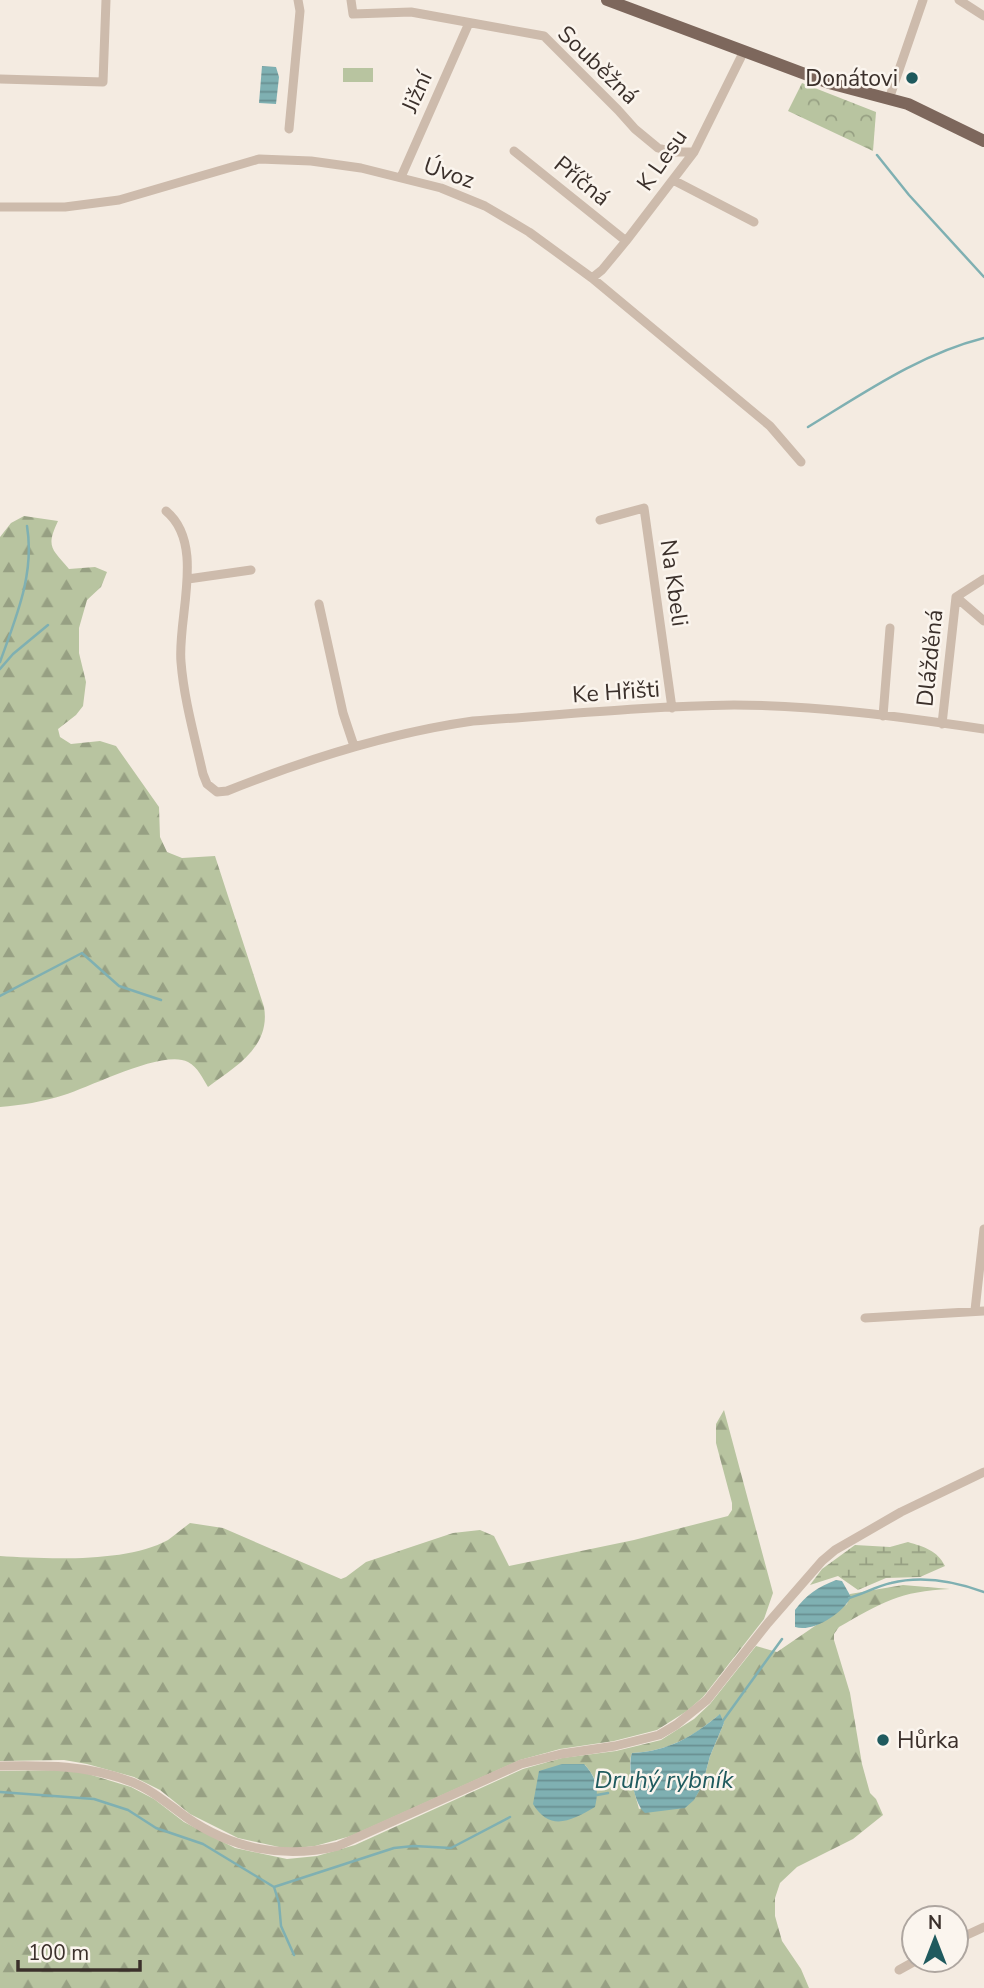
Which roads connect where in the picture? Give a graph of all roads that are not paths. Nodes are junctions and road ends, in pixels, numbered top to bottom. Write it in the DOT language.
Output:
graph roads {
  1 [pos="106,0"];
  2 [pos="298,0"];
  3 [pos="351,0"];
  4 [pos="607,0"];
  5 [pos="923,0"];
  6 [pos="959,0"];
  7 [pos="984,16"];
  8 [pos="469,23"];
  9 [pos="744,51"];
  10 [pos="0,79"];
  11 [pos="889,99"];
  12 [pos="289,129"];
  13 [pos="984,141"];
  14 [pos="514,152"];
  15 [pos="694,152"];
  16 [pos="401,177"];
  17 [pos="673,180"];
  18 [pos="0,207"];
  19 [pos="754,222"];
  20 [pos="626,241"];
  21 [pos="592,278"];
  22 [pos="802,462"];
  23 [pos="166,511"];
  24 [pos="600,520"];
  25 [pos="251,570"];
  26 [pos="188,579"];
  27 [pos="984,579"];
  28 [pos="956,597"];
  29 [pos="319,604"];
  30 [pos="984,621"];
  31 [pos="890,628"];
  32 [pos="672,708"];
  33 [pos="883,716"];
  34 [pos="942,724"];
  35 [pos="984,730"];
  36 [pos="354,746"];
  37 [pos="984,1229"];
  38 [pos="983,1247"];
  39 [pos="980,1310"];
  40 [pos="865,1318"];
  41 [pos="984,1472"];
  42 [pos="0,1766"];
  1 -- 10 [label="street"];
  2 -- 12 [label="street"];
  3 -- 8 [label="street, Souběžná"];
  4 -- 9 [label="main road"];
  5 -- 11 [label="street"];
  6 -- 7 [label="street"];
  8 -- 15 [label="street, Souběžná"];
  8 -- 16 [label="street, Jižní"];
  9 -- 11 [label="main road"];
  9 -- 15 [label="street, K Lesu"];
  11 -- 13 [label="main road"];
  14 -- 20 [label="street, Příčná"];
  15 -- 17 [label="street, K Lesu"];
  16 -- 18 [label="street, Úvoz"];
  16 -- 21 [label="street, Úvoz"];
  17 -- 19 [label="street"];
  17 -- 20 [label="street, K Lesu"];
  20 -- 21 [label="street, K Lesu"];
  21 -- 22 [label="street, Úvoz"];
  23 -- 26 [label="street, Ke Hřišti"];
  24 -- 32 [label="street, Na Kbeli"];
  25 -- 26 [label="street"];
  26 -- 36 [label="street, Ke Hřišti"];
  27 -- 28 [label="street"];
  28 -- 30 [label="street"];
  28 -- 34 [label="street, Dlážděná"];
  29 -- 36 [label="street"];
  31 -- 33 [label="street"];
  32 -- 33 [label="street, Ke Hřišti"];
  32 -- 36 [label="street, Ke Hřišti"];
  33 -- 34 [label="street, Ke Hřišti"];
  34 -- 35 [label="street, Ke Hřišti"];
  37 -- 38 [label="street"];
  38 -- 39 [label="street"];
  39 -- 40 [label="street"];
  41 -- 42 [label="street"];
}
